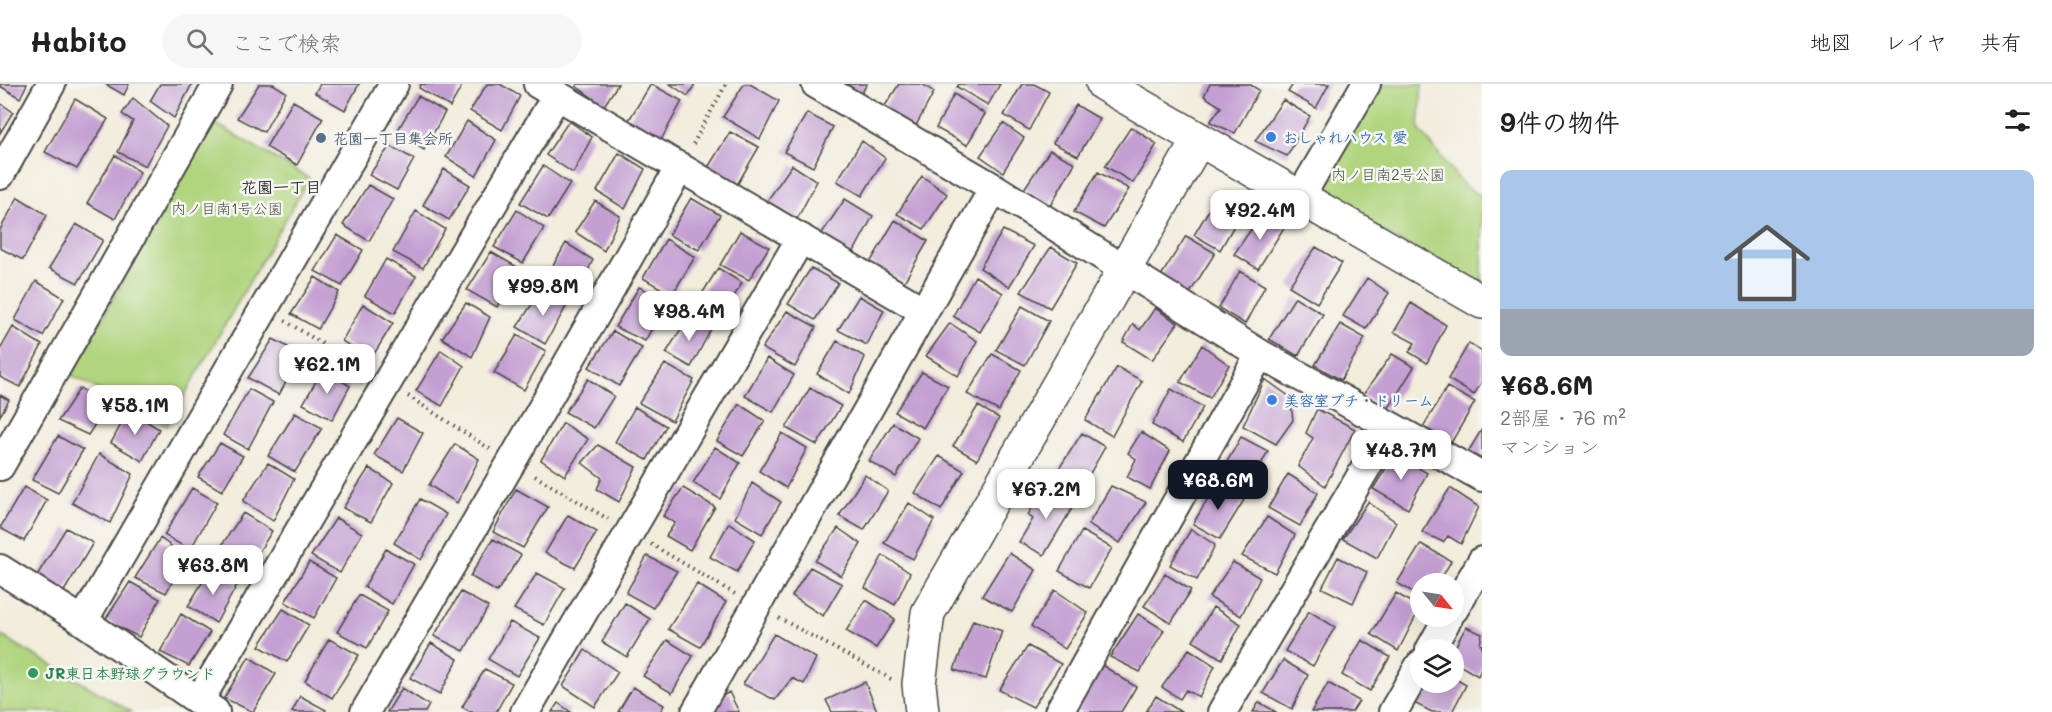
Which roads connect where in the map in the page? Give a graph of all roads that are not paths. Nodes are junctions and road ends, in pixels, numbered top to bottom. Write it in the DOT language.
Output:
graph roads {
  1 [pos="51,84"];
  2 [pos="218,84"];
  3 [pos="394,84"];
  4 [pos="816,84"];
  5 [pos="1103,84"];
  6 [pos="1366,84"];
  7 [pos="548,90"];
  8 [pos="1199,139"];
  9 [pos="680,167"];
  10 [pos="0,176"];
  11 [pos="994,188"];
  12 [pos="1300,197"];
  13 [pos="801,238"];
  14 [pos="1125,270"];
  15 [pos="1482,302"];
  16 [pos="924,311"];
  17 [pos="1260,354"];
  18 [pos="1390,427"];
  19 [pos="0,466"];
  20 [pos="1482,477"];
  21 [pos="1482,561"];
  22 [pos="0,569"];
  23 [pos="1464,592"];
  24 [pos="83,621"];
  25 [pos="1410,682"];
  26 [pos="207,706"];
  27 [pos="365,712"];
  28 [pos="525,712"];
  29 [pos="696,712"];
  30 [pos="922,712"];
  31 [pos="1059,712"];
  32 [pos="1222,712"];
  33 [pos="1393,712"];
  1 -- 10 [label="street"];
  2 -- 19 [label="street"];
  3 -- 24 [label="street"];
  4 -- 11 [label="street"];
  5 -- 8 [label="street"];
  6 -- 12 [label="street"];
  7 -- 9 [label="street"];
  7 -- 26 [label="street"];
  8 -- 12 [label="street"];
  8 -- 14 [label="street"];
  9 -- 13 [label="street"];
  9 -- 27 [label="street"];
  11 -- 14 [label="street"];
  11 -- 16 [label="street"];
  12 -- 15 [label="street"];
  13 -- 16 [label="street"];
  13 -- 28 [label="street"];
  14 -- 17 [label="street"];
  14 -- 30 [label="street"];
  16 -- 29 [label="street"];
  17 -- 18 [label="street"];
  17 -- 31 [label="street"];
  18 -- 20 [label="street"];
  18 -- 32 [label="street"];
  21 -- 23 [label="street"];
  22 -- 24 [label="street"];
  24 -- 26 [label="street"];
  25 -- 33 [label="street"];
}
